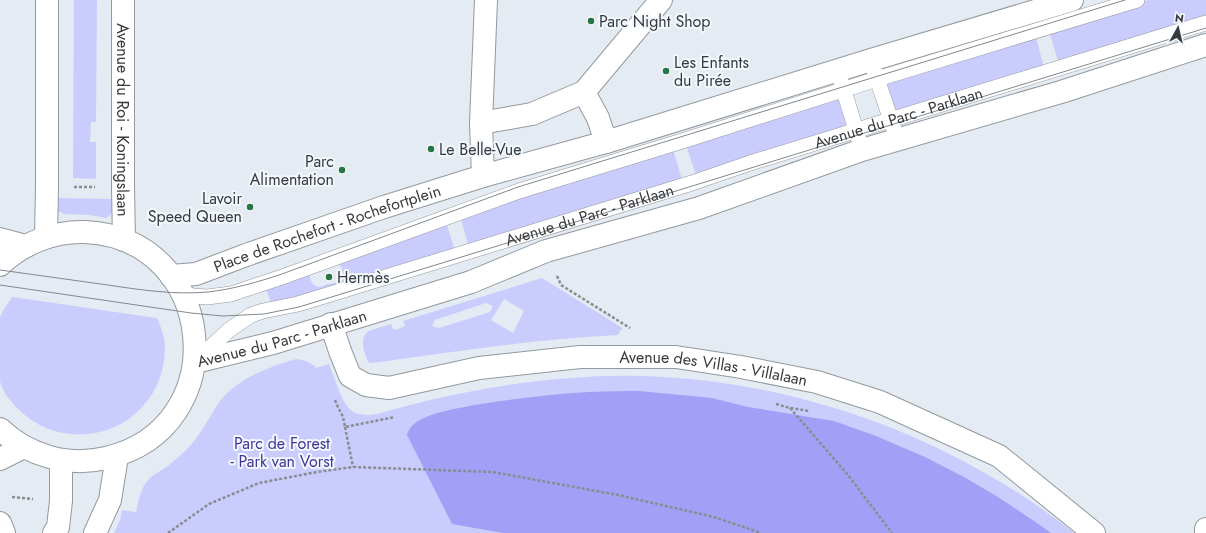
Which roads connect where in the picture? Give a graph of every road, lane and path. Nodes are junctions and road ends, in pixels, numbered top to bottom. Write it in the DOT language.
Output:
graph roads {
  1 [pos="47,0"];
  2 [pos="123,0"];
  3 [pos="486,0"];
  4 [pos="662,0"];
  5 [pos="1072,0"];
  6 [pos="1137,0"];
  7 [pos="1206,23"];
  8 [pos="1206,45"];
  9 [pos="874,70"];
  10 [pos="841,80"];
  11 [pos="584,92"];
  12 [pos="481,123"];
  13 [pos="894,130"];
  14 [pos="860,140"];
  15 [pos="606,142"];
  16 [pos="482,176"];
  17 [pos="99,186"];
  18 [pos="70,187"];
  19 [pos="46,237"];
  20 [pos="0,239"];
  21 [pos="124,240"];
  22 [pos="26,246"];
  23 [pos="546,251"];
  24 [pos="0,265"];
  25 [pos="177,284"];
  26 [pos="331,324"];
  27 [pos="636,332"];
  28 [pos="195,362"];
  29 [pos="813,411"];
  30 [pos="345,427"];
  31 [pos="0,429"];
  32 [pos="24,446"];
  33 [pos="117,456"];
  34 [pos="0,459"];
  35 [pos="61,460"];
  36 [pos="353,467"];
  37 [pos="0,523"];
  38 [pos="1206,529"];
  39 [pos="4,533"];
  40 [pos="54,533"];
  41 [pos="95,533"];
  42 [pos="168,533"];
  43 [pos="761,533"];
  44 [pos="892,533"];
  45 [pos="1094,533"];
  46 [pos="1206,533"];
  1 -- 19 [label="street"];
  2 -- 21 [label="street, Avenue du Roi - Koningslaan"];
  3 -- 12 [label="street"];
  4 -- 11 [label="street"];
  5 -- 9 [label="street"];
  6 -- 9 [label="lane"];
  7 -- 13 [label="lane, Avenue du Parc - Parklaan"];
  8 -- 13 [label="street, Avenue du Parc - Parklaan"];
  9 -- 10 [label="street"];
  9 -- 13 [label="lane"];
  10 -- 14 [label="lane"];
  10 -- 15 [label="street"];
  10 -- 25 [label="lane"];
  11 -- 12 [label="street"];
  11 -- 15 [label="street"];
  12 -- 16 [label="street"];
  13 -- 14 [label="street, Avenue du Parc - Parklaan"];
  14 -- 23 [label="street, Avenue du Parc - Parklaan"];
  14 -- 28 [label="lane, Avenue du Parc - Parklaan"];
  15 -- 16 [label="street"];
  16 -- 25 [label="street, Place de Rochefort - Rochefortplein"];
  17 -- 18 [label="path"];
  19 -- 21 [label="street"];
  19 -- 22 [label="street"];
  20 -- 22 [label="street"];
  21 -- 25 [label="street"];
  22 -- 24 [label="street"];
  23 -- 26 [label="street, Avenue du Parc - Parklaan"];
  23 -- 27 [label="path"];
  25 -- 28 [label="street"];
  26 -- 28 [label="street, Avenue du Parc - Parklaan"];
  26 -- 45 [label="street, Avenue des Villas - Villalaan"];
  28 -- 33 [label="street"];
  29 -- 44 [label="path"];
  30 -- 36 [label="path"];
  31 -- 32 [label="street"];
  32 -- 34 [label="street"];
  32 -- 35 [label="street"];
  33 -- 35 [label="street"];
  33 -- 41 [label="street"];
  35 -- 40 [label="street"];
  36 -- 42 [label="path"];
  36 -- 43 [label="path"];
  37 -- 39 [label="street"];
  38 -- 46 [label="street"];
}
